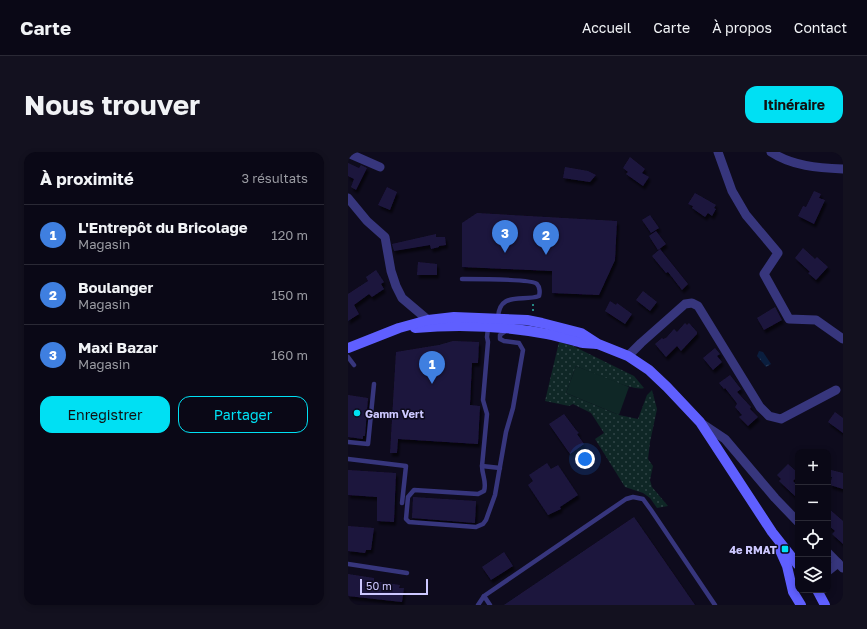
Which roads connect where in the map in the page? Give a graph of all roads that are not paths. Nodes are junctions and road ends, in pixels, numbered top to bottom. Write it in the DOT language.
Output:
graph roads {
  1 [pos="348,152"];
  2 [pos="718,152"];
  3 [pos="771,152"];
  4 [pos="380,167"];
  5 [pos="843,169"];
  6 [pos="348,198"];
  7 [pos="462,279"];
  8 [pos="498,318"];
  9 [pos="428,320"];
  10 [pos="508,329"];
  11 [pos="387,332"];
  12 [pos="487,333"];
  13 [pos="843,338"];
  14 [pos="598,344"];
  15 [pos="348,348"];
  16 [pos="628,356"];
  17 [pos="348,357"];
  18 [pos="354,365"];
  19 [pos="374,384"];
  20 [pos="836,390"];
  21 [pos="700,422"];
  22 [pos="348,442"];
  23 [pos="348,459"];
  24 [pos="482,466"];
  25 [pos="500,468"];
  26 [pos="402,503"];
  27 [pos="797,521"];
  28 [pos="772,532"];
  29 [pos="831,556"];
  30 [pos="795,561"];
  31 [pos="348,564"];
  32 [pos="841,566"];
  33 [pos="831,570"];
  34 [pos="406,573"];
  35 [pos="794,576"];
  36 [pos="820,593"];
  37 [pos="484,596"];
  38 [pos="478,605"];
  39 [pos="490,605"];
  40 [pos="715,605"];
  41 [pos="801,605"];
  42 [pos="819,605"];
  43 [pos="826,605"];
  1 -- 4 [label="street"];
  2 -- 13 [label="street"];
  3 -- 5 [label="street"];
  6 -- 9 [label="street"];
  7 -- 8 [label="lane"];
  8 -- 9 [label="main road"];
  8 -- 12 [label="main road"];
  8 -- 14 [label="main road"];
  9 -- 11 [label="main road"];
  10 -- 12 [label="main road"];
  10 -- 14 [label="main road"];
  10 -- 25 [label="lane"];
  11 -- 12 [label="main road"];
  11 -- 15 [label="main road"];
  12 -- 24 [label="lane"];
  14 -- 16 [label="main road"];
  16 -- 20 [label="street"];
  16 -- 21 [label="main road"];
  17 -- 18 [label="lane"];
  19 -- 22 [label="lane"];
  21 -- 27 [label="street"];
  21 -- 28 [label="main road"];
  23 -- 26 [label="lane"];
  24 -- 25 [label="lane"];
  24 -- 25 [label="lane"];
  28 -- 30 [label="main road"];
  28 -- 35 [label="main road"];
  29 -- 32 [label="street"];
  31 -- 34 [label="lane"];
  32 -- 33 [label="street"];
  35 -- 41 [label="main road"];
  36 -- 43 [label="main road"];
  37 -- 38 [label="lane"];
  37 -- 39 [label="lane"];
  37 -- 40 [label="lane"];
  42 -- 43 [label="main road"];
}
